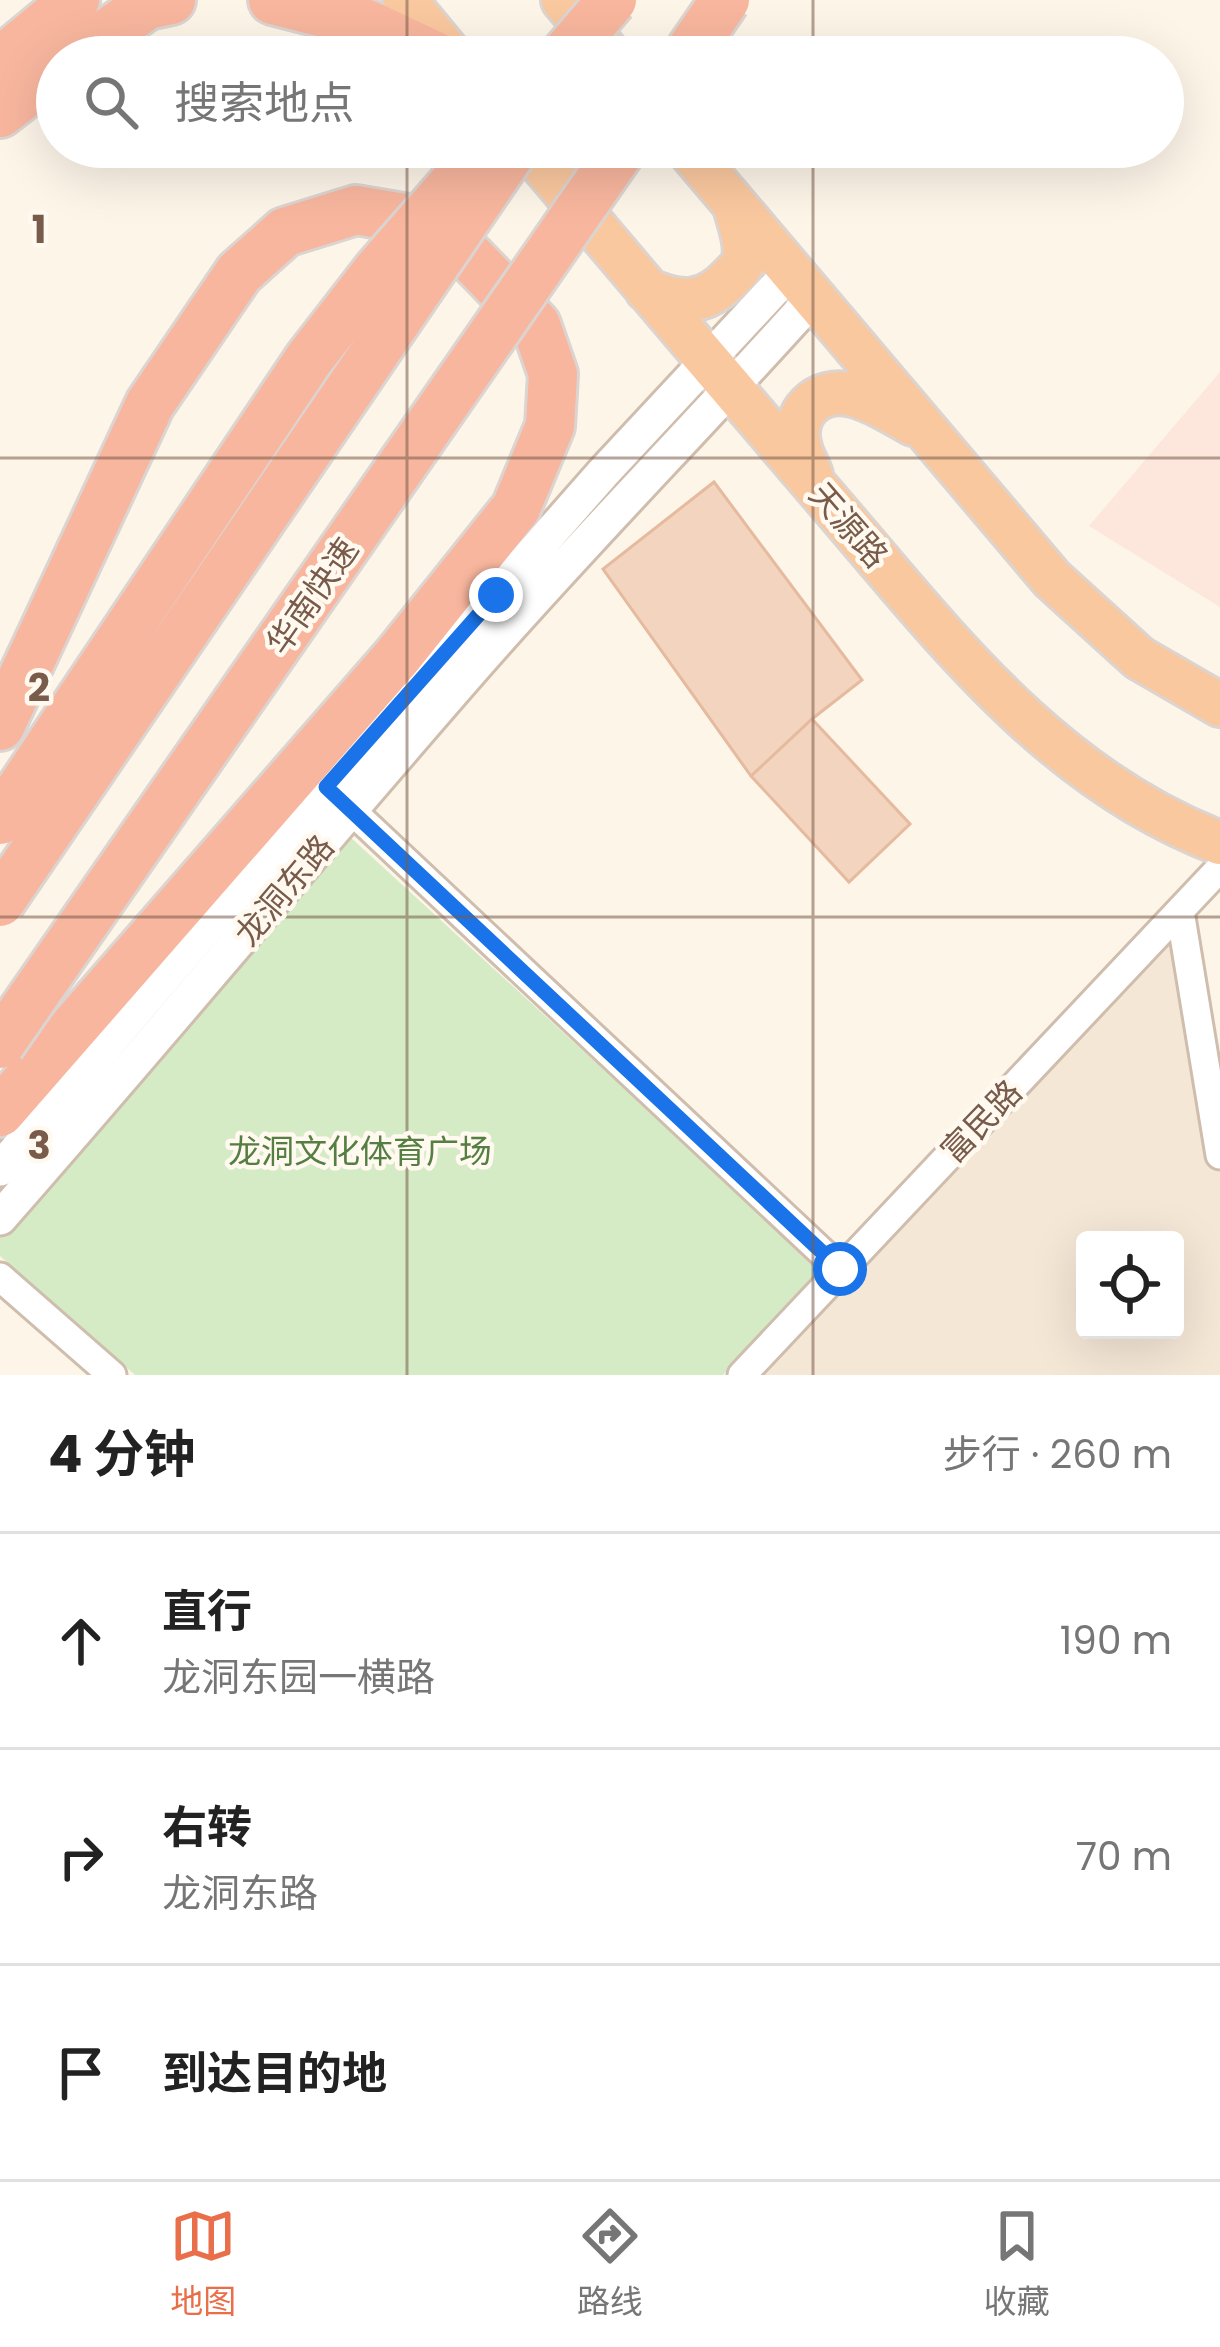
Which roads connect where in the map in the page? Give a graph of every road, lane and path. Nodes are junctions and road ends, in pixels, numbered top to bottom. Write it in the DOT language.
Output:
graph roads {
  1 [pos="75,0"];
  2 [pos="171,0"];
  3 [pos="273,0"];
  4 [pos="405,0"];
  5 [pos="563,0"];
  6 [pos="615,0"];
  7 [pos="725,0"];
  8 [pos="735,0"];
  9 [pos="45,36"];
  10 [pos="103,36"];
  11 [pos="392,36"];
  12 [pos="435,36"];
  13 [pos="582,36"];
  14 [pos="592,36"];
  15 [pos="593,36"];
  16 [pos="700,36"];
  17 [pos="712,36"];
  18 [pos="26,59"];
  19 [pos="0,112"];
  20 [pos="467,168"];
  21 [pos="501,168"];
  22 [pos="545,168"];
  23 [pos="608,168"];
  24 [pos="625,168"];
  25 [pos="703,168"];
  26 [pos="735,206"];
  27 [pos="802,285"];
  28 [pos="647,290"];
  29 [pos="720,376"];
  30 [pos="929,434"];
  31 [pos="817,488"];
  32 [pos="1220,705"];
  33 [pos="0,726"];
  34 [pos="326,787"];
  35 [pos="352,810"];
  36 [pos="0,820"];
  37 [pos="1220,843"];
  38 [pos="1220,868"];
  39 [pos="0,902"];
  40 [pos="1180,911"];
  41 [pos="0,1044"];
  42 [pos="0,1062"];
  43 [pos="0,1112"];
  44 [pos="1220,1155"];
  45 [pos="0,1169"];
  46 [pos="0,1218"];
  47 [pos="840,1269"];
  48 [pos="0,1276"];
  49 [pos="112,1375"];
  50 [pos="742,1375"];
  1 -- 9 [label="highway"];
  2 -- 10 [label="highway"];
  3 -- 11 [label="highway"];
  4 -- 12 [label="highway"];
  5 -- 15 [label="highway"];
  6 -- 13 [label="highway, bridge"];
  6 -- 14 [label="highway, bridge"];
  7 -- 16 [label="highway, bridge"];
  8 -- 17 [label="highway"];
  18 -- 19 [label="highway"];
  20 -- 36 [label="highway, bridge"];
  21 -- 39 [label="highway, bridge"];
  22 -- 28 [label="highway, 天源路"];
  23 -- 41 [label="highway, 华南快速, bridge"];
  24 -- 42 [label="highway"];
  25 -- 26 [label="highway"];
  26 -- 27 [label="highway"];
  26 -- 28 [label="highway"];
  27 -- 29 [label="street, 龙洞东路"];
  27 -- 30 [label="highway"];
  28 -- 29 [label="highway, 天源路"];
  29 -- 31 [label="highway, 天源路"];
  29 -- 34 [label="street, 龙洞东路"];
  29 -- 35 [label="street, 龙洞东路"];
  30 -- 31 [label="highway"];
  30 -- 32 [label="highway"];
  31 -- 37 [label="highway, 天源路"];
  33 -- 43 [label="highway"];
  34 -- 35 [label="street"];
  34 -- 45 [label="street, 龙洞东路"];
  35 -- 46 [label="street, 龙洞东路"];
  35 -- 47 [label="street"];
  38 -- 40 [label="street, 富民路"];
  40 -- 44 [label="street"];
  40 -- 47 [label="street, 富民路"];
  47 -- 50 [label="street, 富民路"];
  48 -- 49 [label="street"];
}
